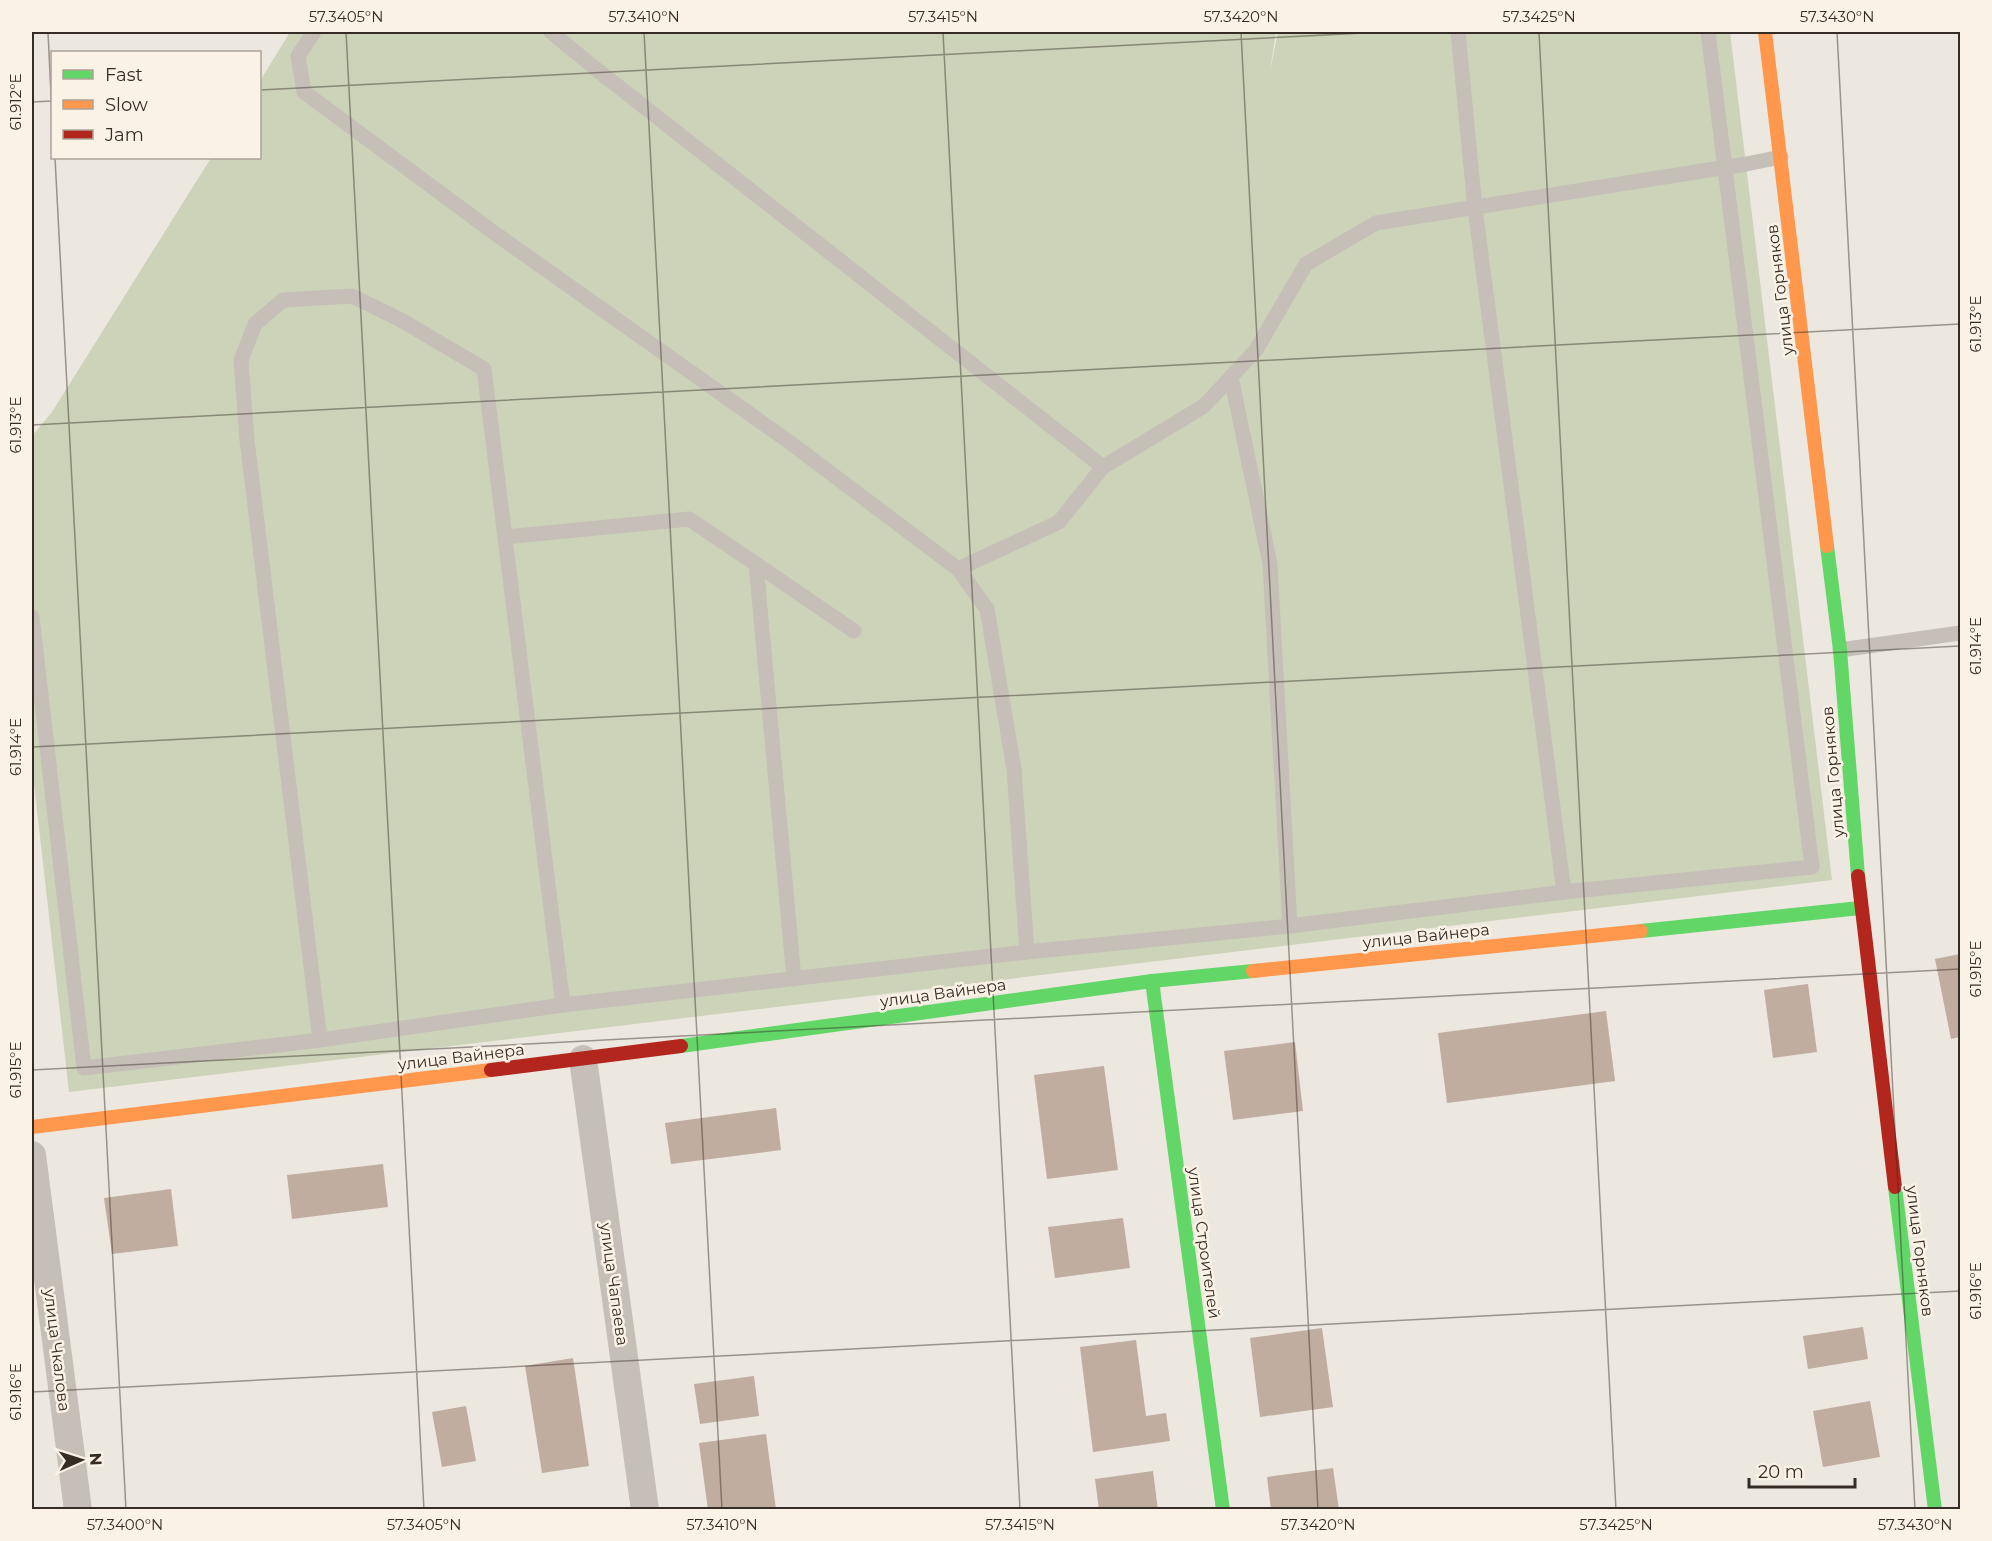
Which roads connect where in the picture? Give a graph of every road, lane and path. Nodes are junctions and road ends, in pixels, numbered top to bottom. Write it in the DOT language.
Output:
graph roads {
  1 [pos="314,32"];
  2 [pos="551,32"];
  3 [pos="1458,32"];
  4 [pos="1708,32"];
  5 [pos="1765,32"];
  6 [pos="1781,157"];
  7 [pos="1724,167"];
  8 [pos="1475,208"];
  9 [pos="1231,377"];
  10 [pos="1103,467"];
  11 [pos="505,537"];
  12 [pos="756,564"];
  13 [pos="958,569"];
  14 [pos="32,617"];
  15 [pos="854,631"];
  16 [pos="1960,633"];
  17 [pos="1840,650"];
  18 [pos="1564,892"];
  19 [pos="1860,908"];
  20 [pos="1290,926"];
  21 [pos="1027,952"];
  22 [pos="794,979"];
  23 [pos="1152,981"];
  24 [pos="563,1005"];
  25 [pos="320,1040"];
  26 [pos="583,1059"];
  27 [pos="32,1127"];
  28 [pos="32,1155"];
  29 [pos="78,1509"];
  30 [pos="645,1509"];
  31 [pos="1223,1509"];
  32 [pos="1935,1509"];
  1 -- 13 [label="lane"];
  2 -- 10 [label="lane"];
  3 -- 8 [label="lane"];
  4 -- 7 [label="lane"];
  5 -- 6 [label="street, улица Горняков"];
  6 -- 7 [label="lane"];
  6 -- 17 [label="street, улица Горняков"];
  7 -- 8 [label="lane"];
  7 -- 18 [label="lane"];
  8 -- 9 [label="lane"];
  8 -- 18 [label="lane"];
  9 -- 10 [label="lane"];
  9 -- 20 [label="lane"];
  10 -- 13 [label="lane"];
  11 -- 12 [label="lane"];
  11 -- 24 [label="lane"];
  11 -- 25 [label="lane"];
  12 -- 15 [label="lane"];
  12 -- 22 [label="lane"];
  13 -- 21 [label="lane"];
  14 -- 25 [label="lane"];
  16 -- 17 [label="lane"];
  17 -- 19 [label="street, улица Горняков"];
  18 -- 20 [label="lane"];
  19 -- 23 [label="street, улица Вайнера"];
  19 -- 32 [label="street, улица Горняков"];
  20 -- 21 [label="lane"];
  21 -- 22 [label="lane"];
  22 -- 24 [label="lane"];
  23 -- 26 [label="street, улица Вайнера"];
  23 -- 31 [label="street, улица Строителей"];
  24 -- 25 [label="lane"];
  26 -- 27 [label="street, улица Вайнера"];
  26 -- 30 [label="street, улица Чапаева"];
  28 -- 29 [label="street, улица Чкалова"];
}
